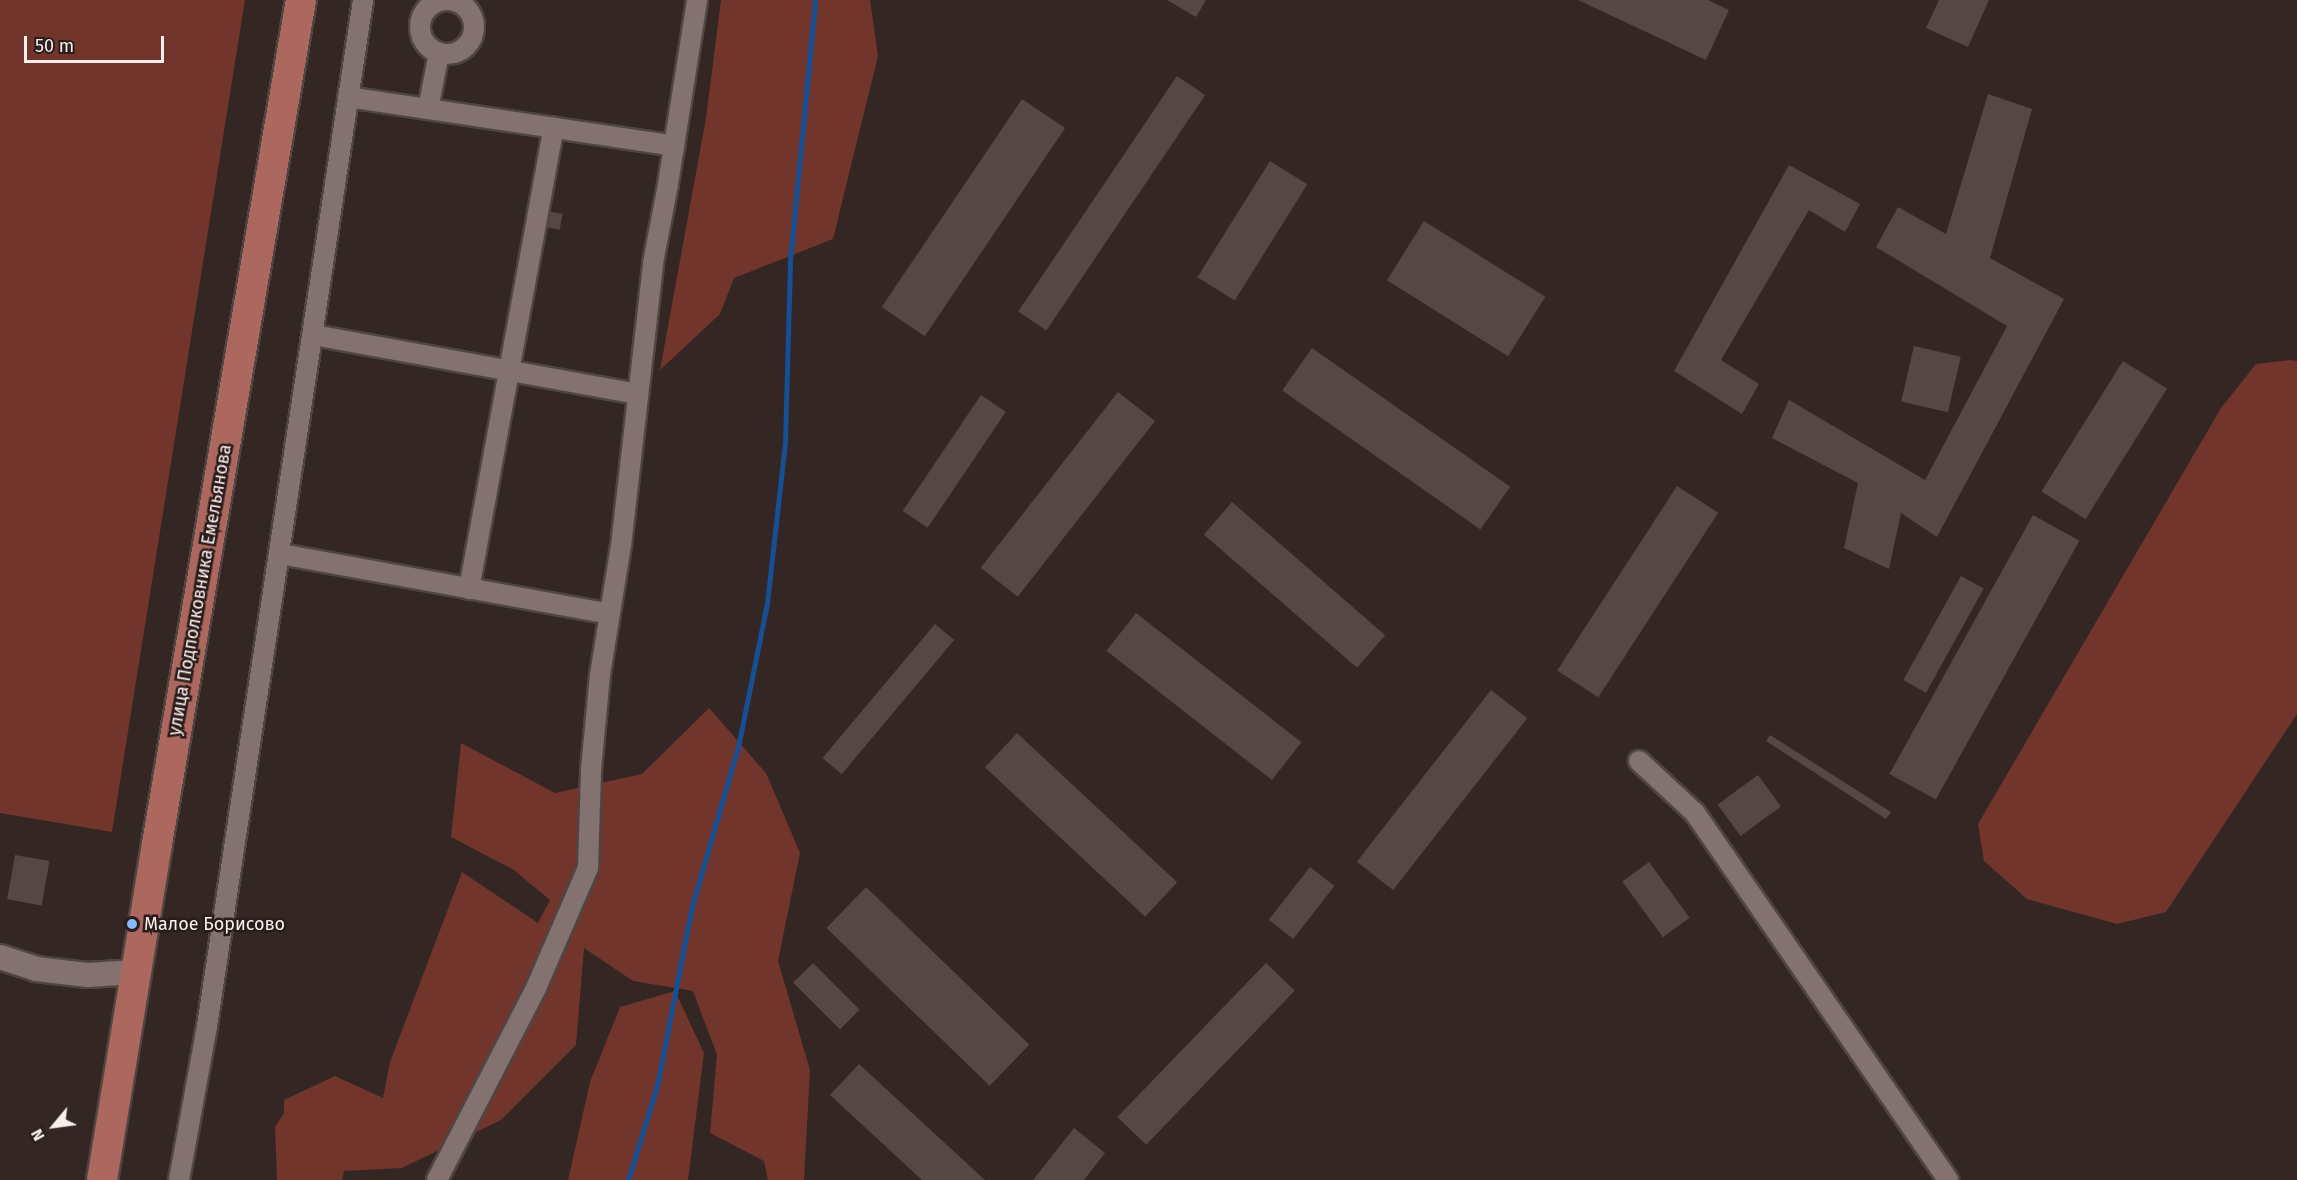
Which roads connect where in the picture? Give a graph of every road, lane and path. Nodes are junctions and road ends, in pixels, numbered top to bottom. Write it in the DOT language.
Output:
graph roads {
  1 [pos="301,0"];
  2 [pos="363,0"];
  3 [pos="456,0"];
  4 [pos="697,0"];
  5 [pos="439,53"];
  6 [pos="348,97"];
  7 [pos="428,109"];
  8 [pos="554,128"];
  9 [pos="674,146"];
  10 [pos="313,335"];
  11 [pos="509,371"];
  12 [pos="637,394"];
  13 [pos="280,554"];
  14 [pos="469,589"];
  15 [pos="610,614"];
  16 [pos="1639,761"];
  17 [pos="0,957"];
  18 [pos="135,972"];
  19 [pos="102,1180"];
  20 [pos="179,1180"];
  21 [pos="437,1180"];
  22 [pos="1948,1180"];
  1 -- 18 [label="main road, улица Подполковника Емельянова"];
  2 -- 6 [label="street"];
  3 -- 5 [label="street"];
  3 -- 5 [label="street"];
  4 -- 9 [label="street"];
  5 -- 7 [label="street"];
  6 -- 7 [label="street"];
  6 -- 10 [label="street"];
  7 -- 8 [label="street"];
  8 -- 9 [label="street"];
  8 -- 11 [label="street"];
  9 -- 12 [label="street"];
  10 -- 11 [label="street"];
  10 -- 13 [label="street"];
  11 -- 12 [label="street"];
  11 -- 14 [label="street"];
  12 -- 15 [label="street"];
  13 -- 14 [label="street"];
  13 -- 20 [label="street"];
  14 -- 15 [label="street"];
  15 -- 21 [label="street"];
  16 -- 22 [label="street"];
  17 -- 18 [label="street"];
  18 -- 19 [label="main road, улица Подполковника Емельянова"];
}
